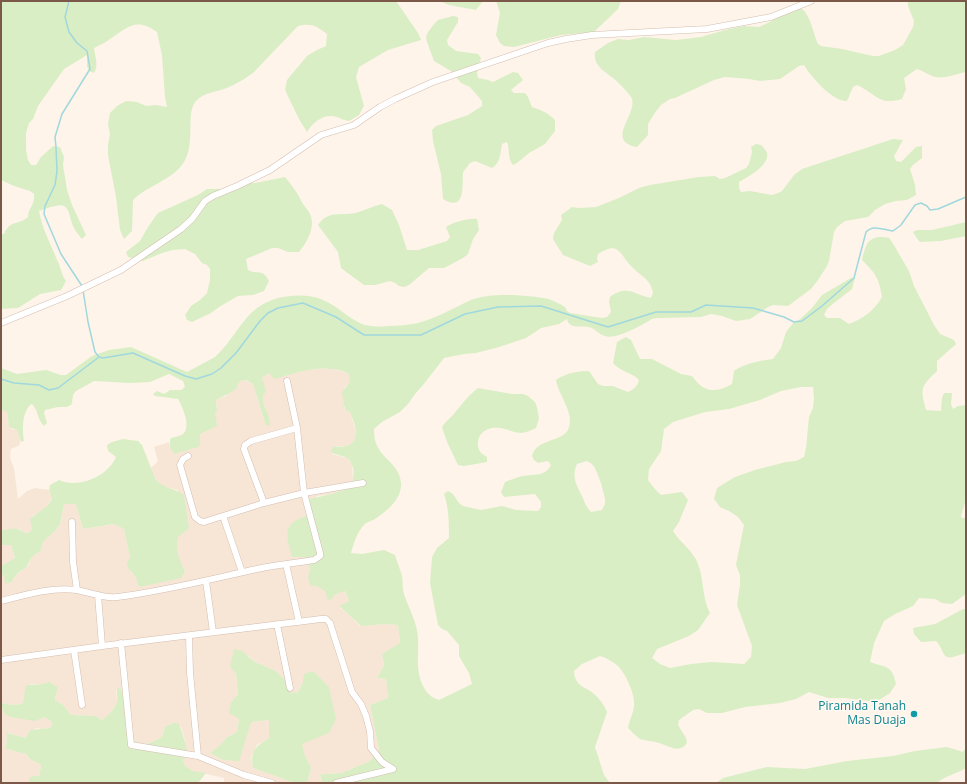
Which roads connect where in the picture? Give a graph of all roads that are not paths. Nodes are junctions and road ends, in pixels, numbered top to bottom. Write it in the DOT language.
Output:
graph roads {
  1 [pos="811,1"];
  2 [pos="1,323"];
  3 [pos="287,381"];
  4 [pos="296,428"];
  5 [pos="188,456"];
  6 [pos="363,483"];
  7 [pos="304,493"];
  8 [pos="264,503"];
  9 [pos="223,516"];
  10 [pos="72,522"];
  11 [pos="286,564"];
  12 [pos="242,572"];
  13 [pos="206,581"];
  14 [pos="77,590"];
  15 [pos="98,595"];
  16 [pos="1,601"];
  17 [pos="299,622"];
  18 [pos="277,624"];
  19 [pos="213,632"];
  20 [pos="189,636"];
  21 [pos="121,643"];
  22 [pos="102,646"];
  23 [pos="74,650"];
  24 [pos="1,660"];
  25 [pos="290,688"];
  26 [pos="82,705"];
  27 [pos="198,756"];
  28 [pos="272,783"];
  29 [pos="336,783"];
  1 -- 2 [label="street"];
  3 -- 4 [label="street"];
  4 -- 7 [label="street"];
  4 -- 8 [label="street"];
  5 -- 9 [label="street"];
  6 -- 7 [label="street"];
  7 -- 8 [label="street"];
  7 -- 11 [label="street"];
  8 -- 9 [label="street"];
  9 -- 12 [label="street"];
  10 -- 14 [label="street"];
  11 -- 12 [label="street"];
  11 -- 17 [label="street"];
  12 -- 13 [label="street"];
  13 -- 15 [label="street"];
  13 -- 19 [label="street"];
  14 -- 15 [label="street"];
  14 -- 16 [label="street"];
  15 -- 22 [label="street"];
  17 -- 18 [label="street"];
  17 -- 29 [label="street"];
  18 -- 19 [label="street"];
  18 -- 25 [label="street"];
  19 -- 20 [label="street"];
  20 -- 21 [label="street"];
  20 -- 27 [label="street"];
  21 -- 22 [label="street"];
  21 -- 27 [label="street"];
  22 -- 23 [label="street"];
  23 -- 24 [label="street"];
  23 -- 26 [label="street"];
  27 -- 28 [label="street"];
}
